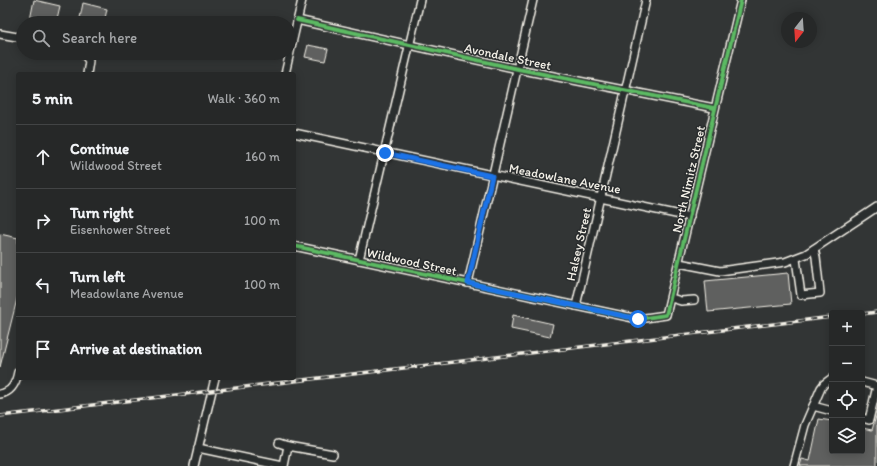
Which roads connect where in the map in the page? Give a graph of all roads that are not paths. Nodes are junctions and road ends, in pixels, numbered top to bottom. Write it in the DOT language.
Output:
graph roads {
  1 [pos="302,0"];
  2 [pos="420,0"];
  3 [pos="533,0"];
  4 [pos="646,0"];
  5 [pos="741,0"];
  6 [pos="297,20"];
  7 [pos="296,24"];
  8 [pos="0,34"];
  9 [pos="16,37"];
  10 [pos="409,46"];
  11 [pos="88,60"];
  12 [pos="288,60"];
  13 [pos="518,69"];
  14 [pos="87,72"];
  15 [pos="285,72"];
  16 [pos="625,91"];
  17 [pos="714,108"];
  18 [pos="296,133"];
  19 [pos="385,153"];
  20 [pos="492,176"];
  21 [pos="601,197"];
  22 [pos="877,207"];
  23 [pos="690,217"];
  24 [pos="296,246"];
  25 [pos="814,249"];
  26 [pos="796,259"];
  27 [pos="359,260"];
  28 [pos="679,263"];
  29 [pos="468,283"];
  30 [pos="670,298"];
  31 [pos="694,300"];
  32 [pos="576,306"];
  33 [pos="666,315"];
  34 [pos="16,378"];
  35 [pos="215,380"];
  36 [pos="829,380"];
  37 [pos="865,383"];
  38 [pos="877,386"];
  39 [pos="0,394"];
  40 [pos="813,406"];
  41 [pos="829,410"];
  42 [pos="865,419"];
  43 [pos="279,443"];
  44 [pos="288,446"];
  45 [pos="198,448"];
  46 [pos="333,454"];
  47 [pos="194,466"];
  48 [pos="283,466"];
  49 [pos="794,466"];
  1 -- 6 [label="street"];
  2 -- 10 [label="street"];
  3 -- 13 [label="street"];
  4 -- 16 [label="street, Halsey Street"];
  5 -- 17 [label="street, North Nimitz Street"];
  6 -- 7 [label="street"];
  6 -- 10 [label="street, Avondale Street"];
  8 -- 9 [label="street"];
  10 -- 13 [label="street, Avondale Street"];
  10 -- 19 [label="street"];
  11 -- 14 [label="street"];
  12 -- 15 [label="street"];
  13 -- 16 [label="street, Avondale Street"];
  13 -- 20 [label="street"];
  16 -- 17 [label="street, Avondale Street"];
  16 -- 21 [label="street, Halsey Street"];
  17 -- 23 [label="street, North Nimitz Street"];
  18 -- 19 [label="street, Meadowlane Avenue"];
  19 -- 20 [label="street, Meadowlane Avenue"];
  19 -- 27 [label="street"];
  20 -- 21 [label="street, Meadowlane Avenue"];
  20 -- 29 [label="street"];
  21 -- 23 [label="street, Meadowlane Avenue"];
  21 -- 32 [label="street, Halsey Street"];
  22 -- 25 [label="street"];
  23 -- 28 [label="street, North Nimitz Street"];
  24 -- 27 [label="street, Wildwood Street"];
  25 -- 26 [label="street"];
  25 -- 26 [label="street"];
  26 -- 28 [label="street"];
  27 -- 29 [label="street, Wildwood Street"];
  28 -- 30 [label="street, North Nimitz Street"];
  29 -- 32 [label="street, Wildwood Street"];
  30 -- 31 [label="street"];
  30 -- 33 [label="street, North Nimitz Street"];
  32 -- 33 [label="street, Wildwood Street"];
  34 -- 39 [label="street"];
  35 -- 45 [label="street"];
  36 -- 40 [label="street"];
  37 -- 38 [label="street"];
  38 -- 42 [label="street"];
  40 -- 41 [label="street"];
  40 -- 49 [label="street"];
  43 -- 44 [label="street"];
  44 -- 46 [label="street"];
  44 -- 48 [label="street"];
  45 -- 47 [label="street"];
  45 -- 48 [label="street"];
}
